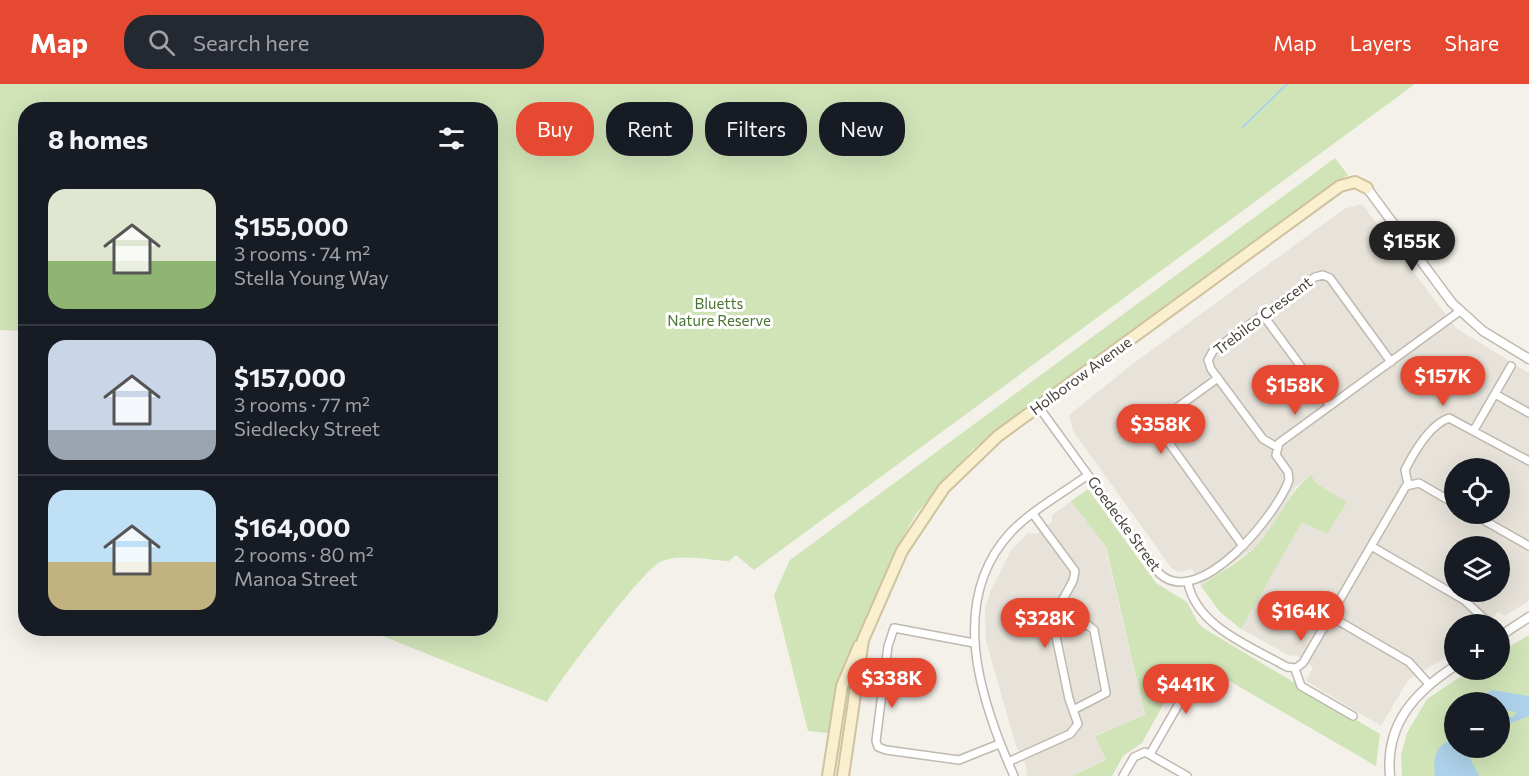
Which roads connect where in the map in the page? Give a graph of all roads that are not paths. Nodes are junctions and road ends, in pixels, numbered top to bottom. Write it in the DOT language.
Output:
graph roads {
  1 [pos="1367,188"];
  2 [pos="1460,311"];
  3 [pos="1263,315"];
  4 [pos="1529,359"];
  5 [pos="1391,362"];
  6 [pos="1511,366"];
  7 [pos="1218,378"];
  8 [pos="1495,394"];
  9 [pos="1038,406"];
  10 [pos="1330,406"];
  11 [pos="1529,413"];
  12 [pos="1474,430"];
  13 [pos="1277,447"];
  14 [pos="1529,461"];
  15 [pos="1088,474"];
  16 [pos="1408,484"];
  17 [pos="1444,498"];
  18 [pos="1034,514"];
  19 [pos="1490,524"];
  20 [pos="1243,546"];
  21 [pos="1371,546"];
  22 [pos="1529,546"];
  23 [pos="1188,583"];
  24 [pos="1479,614"];
  25 [pos="1330,616"];
  26 [pos="1529,618"];
  27 [pos="1510,629"];
  28 [pos="1055,632"];
  29 [pos="863,640"];
  30 [pos="974,643"];
  31 [pos="1295,669"];
  32 [pos="1444,673"];
  33 [pos="1180,683"];
  34 [pos="1428,683"];
  35 [pos="1073,711"];
  36 [pos="1353,716"];
  37 [pos="999,744"];
  38 [pos="1150,754"];
  39 [pos="1008,762"];
  40 [pos="828,776"];
  41 [pos="843,776"];
  42 [pos="1014,776"];
  43 [pos="1123,776"];
  44 [pos="1187,776"];
  45 [pos="1390,776"];
  1 -- 2 [label="street"];
  1 -- 9 [label="main road, Holborow Avenue"];
  2 -- 4 [label="street"];
  2 -- 5 [label="street"];
  3 -- 5 [label="street, Trebilco Crescent"];
  3 -- 7 [label="street, Trebilco Crescent"];
  3 -- 10 [label="street"];
  5 -- 10 [label="street"];
  6 -- 8 [label="street"];
  7 -- 13 [label="street, Trebilco Crescent"];
  7 -- 20 [label="street"];
  8 -- 11 [label="street"];
  8 -- 12 [label="street"];
  9 -- 15 [label="street, Goedecke Street"];
  9 -- 29 [label="main road, Holborow Avenue"];
  10 -- 13 [label="street"];
  12 -- 14 [label="street"];
  12 -- 16 [label="street"];
  13 -- 20 [label="street"];
  15 -- 18 [label="street"];
  15 -- 23 [label="street, Goedecke Street"];
  16 -- 17 [label="street"];
  16 -- 21 [label="street"];
  18 -- 28 [label="street"];
  18 -- 30 [label="street"];
  19 -- 22 [label="street"];
  20 -- 23 [label="street"];
  21 -- 24 [label="street"];
  21 -- 25 [label="street"];
  23 -- 31 [label="street"];
  25 -- 31 [label="street"];
  25 -- 34 [label="street"];
  26 -- 27 [label="street"];
  28 -- 35 [label="street"];
  28 -- 35 [label="street"];
  29 -- 40 [label="main road, Holborow Avenue"];
  29 -- 41 [label="main road, Holborow Avenue"];
  30 -- 37 [label="street"];
  30 -- 37 [label="street"];
  31 -- 36 [label="street"];
  32 -- 34 [label="street"];
  33 -- 38 [label="street"];
  34 -- 45 [label="street"];
  35 -- 39 [label="street"];
  37 -- 39 [label="street"];
  38 -- 43 [label="street"];
  38 -- 44 [label="street"];
  39 -- 42 [label="street"];
}
